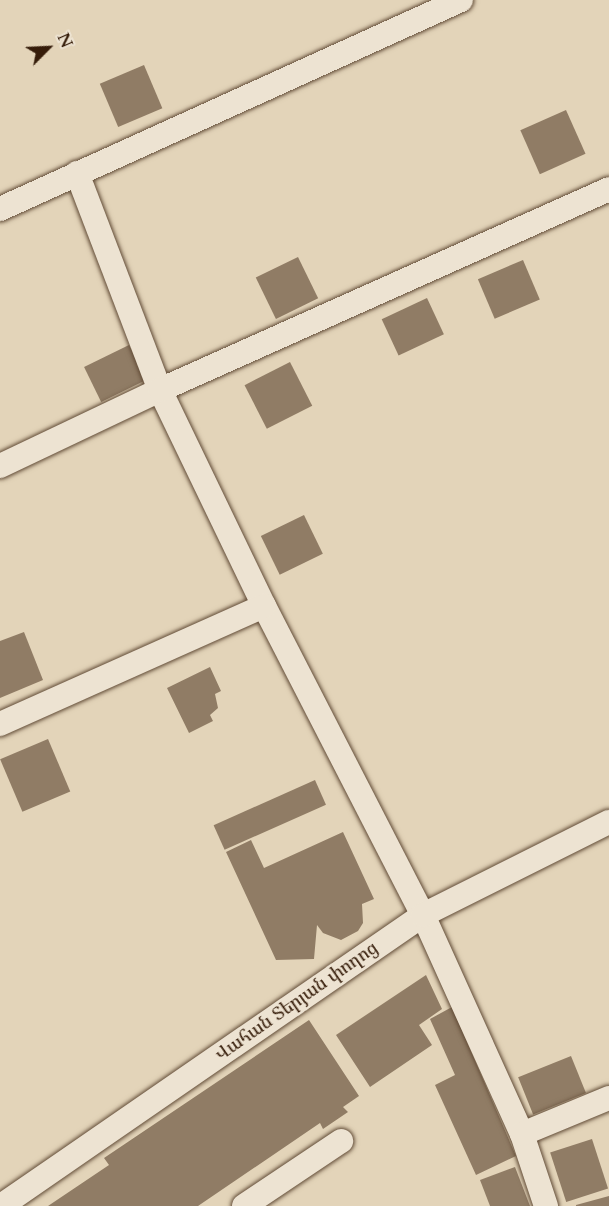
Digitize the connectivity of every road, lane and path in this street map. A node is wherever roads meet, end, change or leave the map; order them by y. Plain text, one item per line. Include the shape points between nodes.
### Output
1 (461, 0) edge
2 (76, 173) junction
3 (609, 189) edge
4 (0, 209) edge
5 (160, 390) junction
6 (0, 466) edge
7 (264, 606) junction
8 (0, 724) edge
9 (609, 822) edge
10 (423, 915) junction
11 (609, 1098) edge
12 (522, 1134) junction
13 (341, 1141) dead end
14 (1, 1206) edge
15 (244, 1206) edge
16 (546, 1206) edge

1 - 2 street
2 - 4 street
2 - 5 street
3 - 5 street
5 - 6 street
5 - 7 street
7 - 8 street
7 - 10 street
9 - 10 street, Վահան Տերյան փողոց
10 - 12 street
10 - 14 street, Վահան Տերյան փողոց
11 - 12 street
12 - 16 street
13 - 15 street

